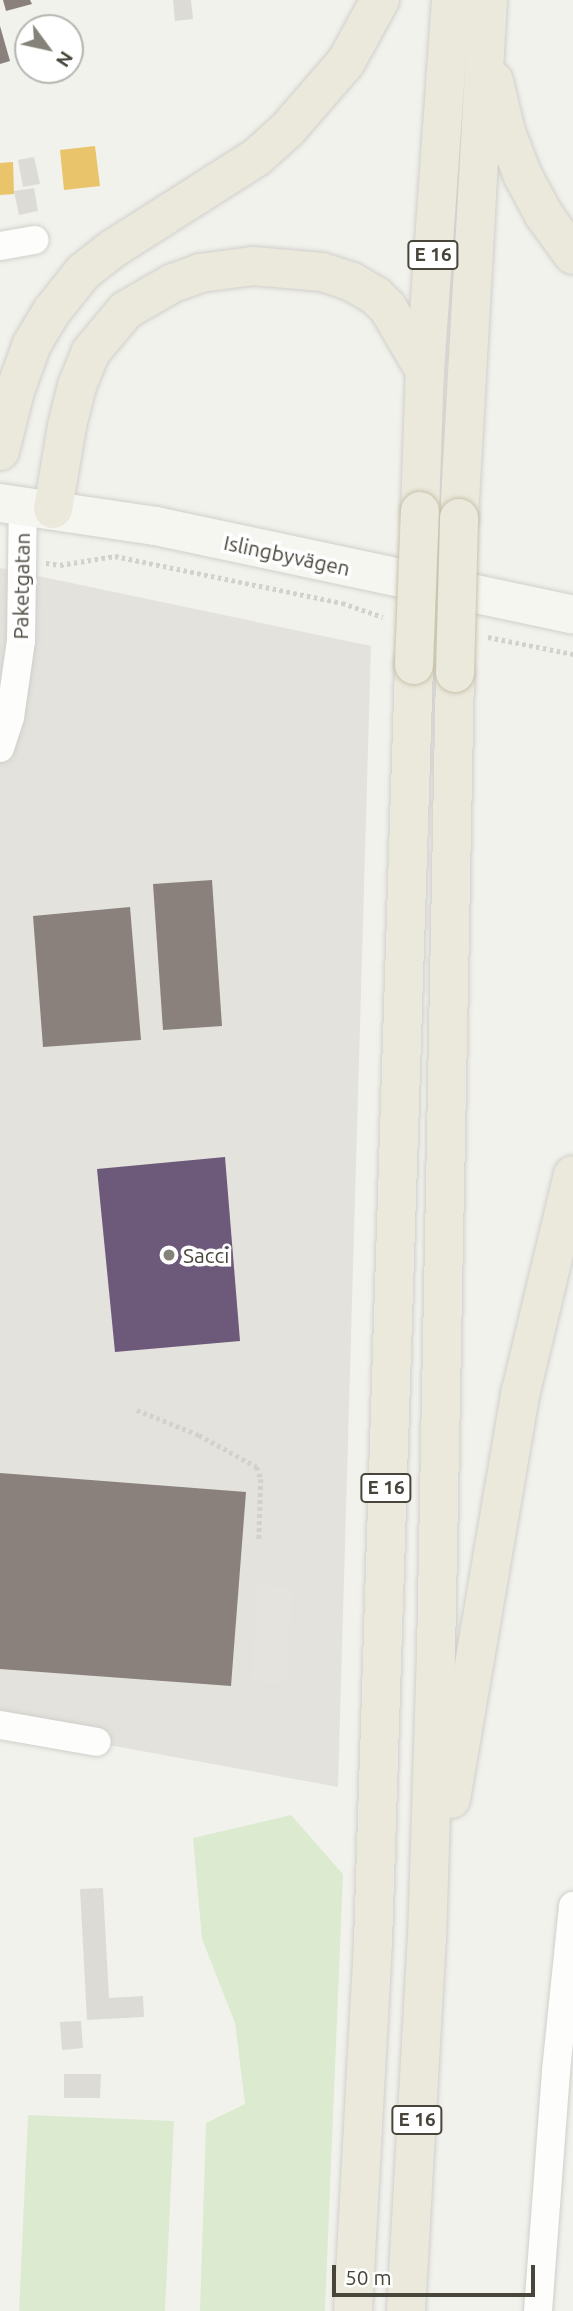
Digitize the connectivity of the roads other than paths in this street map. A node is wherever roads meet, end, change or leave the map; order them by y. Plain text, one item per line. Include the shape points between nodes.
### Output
1 (380, 0) edge
2 (451, 0) edge
3 (488, 0) edge
4 (485, 38) junction
5 (34, 240) dead end
6 (0, 246) edge
7 (573, 256) edge
8 (425, 371) junction
9 (0, 451) edge
10 (25, 506) edge
11 (573, 614) edge
12 (0, 748) edge
13 (573, 1175) edge
14 (0, 1725) edge
15 (97, 1742) dead end
16 (573, 1906) edge
17 (427, 1939) junction
18 (353, 2311) edge
19 (406, 2311) edge
20 (538, 2311) edge

1 - 9 highway via 346,62 287,130 257,157 114,247 83,272 32,344
2 - 8 highway, E 16
3 - 4 highway, E 16
4 - 7 highway via 506,132 523,176
4 - 17 highway, E 16, bridge via 454,673
5 - 6 street
8 - 10 highway via 388,308 352,282 322,272 253,266 182,279 126,310 90,353 67,426
8 - 18 highway, E 16, bridge via 373,1942
10 - 11 street, Islingbyvägen via 156,526
10 - 12 street, Paketgatan via 21,641 10,716
13 - 17 highway via 521,1391
14 - 15 street
16 - 20 street
17 - 19 highway, E 16

